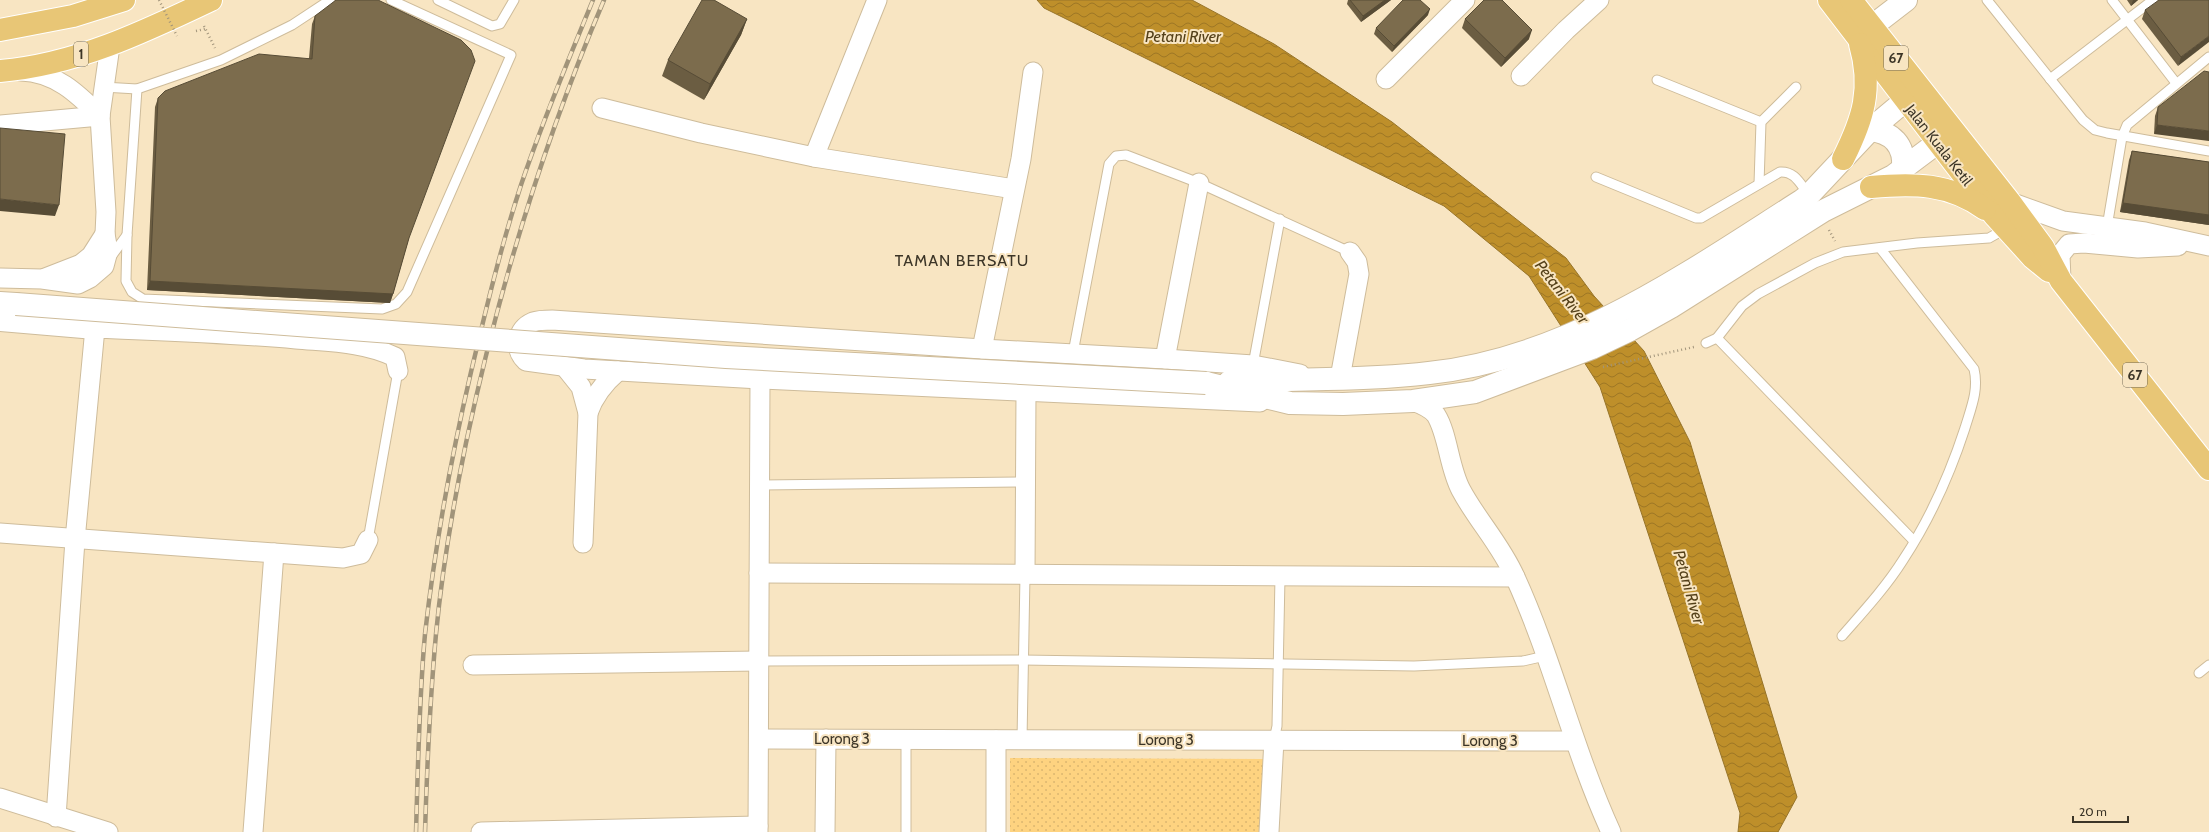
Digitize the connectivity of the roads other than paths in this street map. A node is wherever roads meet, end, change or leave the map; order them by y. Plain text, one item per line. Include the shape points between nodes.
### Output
1 (124, 0) edge
2 (330, 0) edge
3 (391, 0) edge
4 (438, 0) edge
5 (514, 0) edge
6 (877, 0) edge
7 (1465, 0) edge
8 (1600, 0) edge
9 (1829, 0) edge
10 (1851, 0) edge
11 (1906, 0) edge
12 (1987, 0) edge
13 (2112, 0) edge
14 (2153, 0) edge
15 (204, 4) edge
16 (2127, 20) junction
17 (0, 30) edge
18 (1865, 32) junction
19 (110, 46) junction
20 (2209, 57) edge
21 (4, 70) edge
22 (1033, 72) dead end
23 (1521, 76) dead end
24 (1386, 79) dead end
25 (2050, 79) junction
26 (1657, 80) dead end
27 (2176, 83) junction
28 (1796, 87) dead end
29 (103, 88) junction
30 (137, 89) junction
31 (1912, 95) junction
32 (602, 108) dead end
33 (100, 116) junction
34 (1761, 122) junction
35 (0, 125) edge
36 (1870, 130) junction
37 (1945, 137) junction
38 (2122, 137) junction
39 (2209, 151) edge
40 (814, 157) junction
41 (1843, 159) junction
42 (1903, 168) junction
43 (1596, 177) dead end
44 (1199, 183) junction
45 (1759, 184) junction
46 (1871, 187) junction
47 (1014, 189) junction
48 (1809, 195) junction
49 (2003, 215) junction
50 (1280, 219) junction
51 (2107, 228) junction
52 (105, 234) junction
53 (127, 234) junction
54 (1753, 244) junction
55 (2203, 245) edge
56 (1880, 248) junction
57 (1350, 252) joint
58 (104, 266) junction
59 (0, 278) edge
60 (42, 280) junction
61 (2061, 281) junction
62 (8, 304) edge
63 (0, 320) edge
64 (95, 328) junction
65 (1717, 338) junction
66 (1706, 343) road end
67 (982, 349) junction
68 (1073, 353) junction
69 (1165, 359) junction
70 (1521, 364) junction
71 (1253, 365) junction
72 (565, 367) junction
73 (398, 371) joint
74 (618, 371) junction
75 (1340, 378) junction
76 (760, 379) junction
77 (1312, 379) junction
78 (1206, 383) junction
79 (1026, 392) junction
80 (1413, 401) junction
81 (1290, 403) junction
82 (588, 413) junction
83 (2203, 457) edge
84 (1026, 482) junction
85 (760, 485) junction
86 (0, 533) edge
87 (75, 540) junction
88 (368, 540) joint
89 (1914, 541) junction
90 (583, 543) dead end
91 (274, 553) junction
92 (759, 573) junction
93 (1025, 575) junction
94 (1280, 577) junction
95 (1515, 577) junction
96 (1842, 636) dead end
97 (1545, 656) junction
98 (1022, 660) junction
99 (759, 661) junction
100 (1277, 664) junction
101 (473, 665) dead end
102 (2209, 665) edge
103 (2199, 673) dead end
104 (759, 739) junction
105 (826, 739) junction
106 (906, 739) junction
107 (996, 740) junction
108 (1022, 740) junction
109 (1274, 740) junction
110 (1574, 741) junction
111 (0, 798) edge
112 (56, 817) junction
113 (758, 829) edge
114 (1609, 831) edge
115 (108, 832) edge
116 (253, 832) edge
117 (481, 832) edge
118 (825, 832) edge
119 (906, 832) edge
120 (996, 832) edge
121 (1269, 832) edge

1 - 17 main road via 72,16
2 - 30 lane via 292,25 221,60
3 - 53 lane via 511,55 407,292 396,304 382,309 143,299 132,292 126,282
4 - 5 lane via 492,26 500,24
6 - 40 street
7 - 24 street
8 - 23 street
9 - 18 main road, Jalan Kuala Ketil / 67
10 - 18 main road, Jalan Kuala Ketil / 67
11 - 18 street
12 - 25 lane
13 - 16 lane
14 - 16 lane
15 - 19 main road, 1
16 - 25 lane
16 - 27 lane
18 - 31 main road, Jalan Kuala Ketil / 67
18 - 41 main road via 1865,99 1857,130
19 - 21 main road, 1 via 49,63
19 - 29 street
20 - 27 lane
21 - 33 street via 34,71 57,79
22 - 47 street
25 - 38 lane via 2083,120 2095,130
26 - 34 lane
27 - 38 lane via 2127,125
28 - 34 lane
29 - 30 lane
29 - 33 street
30 - 53 lane
31 - 36 street
31 - 37 main road, Jalan Kuala Ketil / 67
32 - 40 street via 701,133
33 - 35 street
33 - 52 street
34 - 45 lane
36 - 41 street
36 - 42 street via 1889,134 1896,141 1904,158
37 - 42 street
37 - 49 main road, Jalan Kuala Ketil / 67
38 - 39 lane
38 - 51 lane
40 - 47 street
41 - 48 street
42 - 46 street
43 - 45 lane via 1696,218 1702,218
44 - 50 lane
44 - 68 lane via 1126,155 1116,156 1109,164
44 - 69 street
45 - 48 lane via 1780,172 1788,172 1795,176
46 - 49 main road via 1907,184 1944,189
46 - 54 street
47 - 67 street
48 - 54 street
49 - 51 street
49 - 56 lane via 1989,238
49 - 61 main road, Jalan Kuala Ketil / 67 via 2033,258
50 - 57 lane
50 - 71 lane
51 - 55 street via 2145,232
52 - 58 street via 108,251
52 - 60 street via 91,256 81,264
53 - 58 lane
54 - 70 street via 1584,329
55 - 61 street via 2138,248 2069,244 2060,255
56 - 65 lane via 1843,252 1815,263 1758,294 1742,306
56 - 89 lane via 1974,369 1977,382 1954,458 1938,498
57 - 75 street via 1357,262 1359,274
58 - 60 street via 78,284
59 - 60 street
61 - 83 main road, Jalan Kuala Ketil / 67
62 - 78 street, bridge via 726,357
63 - 64 street
64 - 73 street via 233,334 348,344 383,351 395,357
64 - 87 street
65 - 66 lane
65 - 89 lane
67 - 68 street
67 - 72 street via 552,320 534,322 526,326 518,342 521,356 526,361 536,364
68 - 69 street
69 - 71 street
70 - 75 street
70 - 80 street via 1475,392
71 - 77 street via 1296,373
72 - 74 street
72 - 82 street via 581,387
73 - 88 lane
74 - 76 street
74 - 82 street via 599,390
75 - 77 street
76 - 79 street
76 - 85 street
77 - 78 street
78 - 81 street
79 - 81 street
79 - 84 street
80 - 81 street
80 - 95 street via 1436,415 1460,489 1498,545
82 - 90 street
84 - 85 lane
84 - 93 street
85 - 92 street
86 - 87 street
87 - 91 street
87 - 112 street
88 - 91 street via 361,554 354,557
89 - 96 lane via 1903,561
91 - 116 street
92 - 93 street
92 - 99 street
93 - 94 street
93 - 98 lane
94 - 95 street
94 - 100 lane
95 - 97 street
97 - 100 lane via 1523,661 1414,666
97 - 110 street
98 - 99 lane
98 - 100 lane
98 - 108 lane
99 - 101 street
99 - 104 street
100 - 109 lane via 1277,726
102 - 103 lane
104 - 105 street, Lorong 3
104 - 113 street
105 - 106 street, Lorong 3
105 - 118 street
106 - 107 street, Lorong 3
106 - 119 lane
107 - 108 street, Lorong 3
107 - 120 street
108 - 109 street, Lorong 3
109 - 110 street, Lorong 3
109 - 121 street
110 - 114 street
111 - 112 street
112 - 115 street
113 - 117 street

